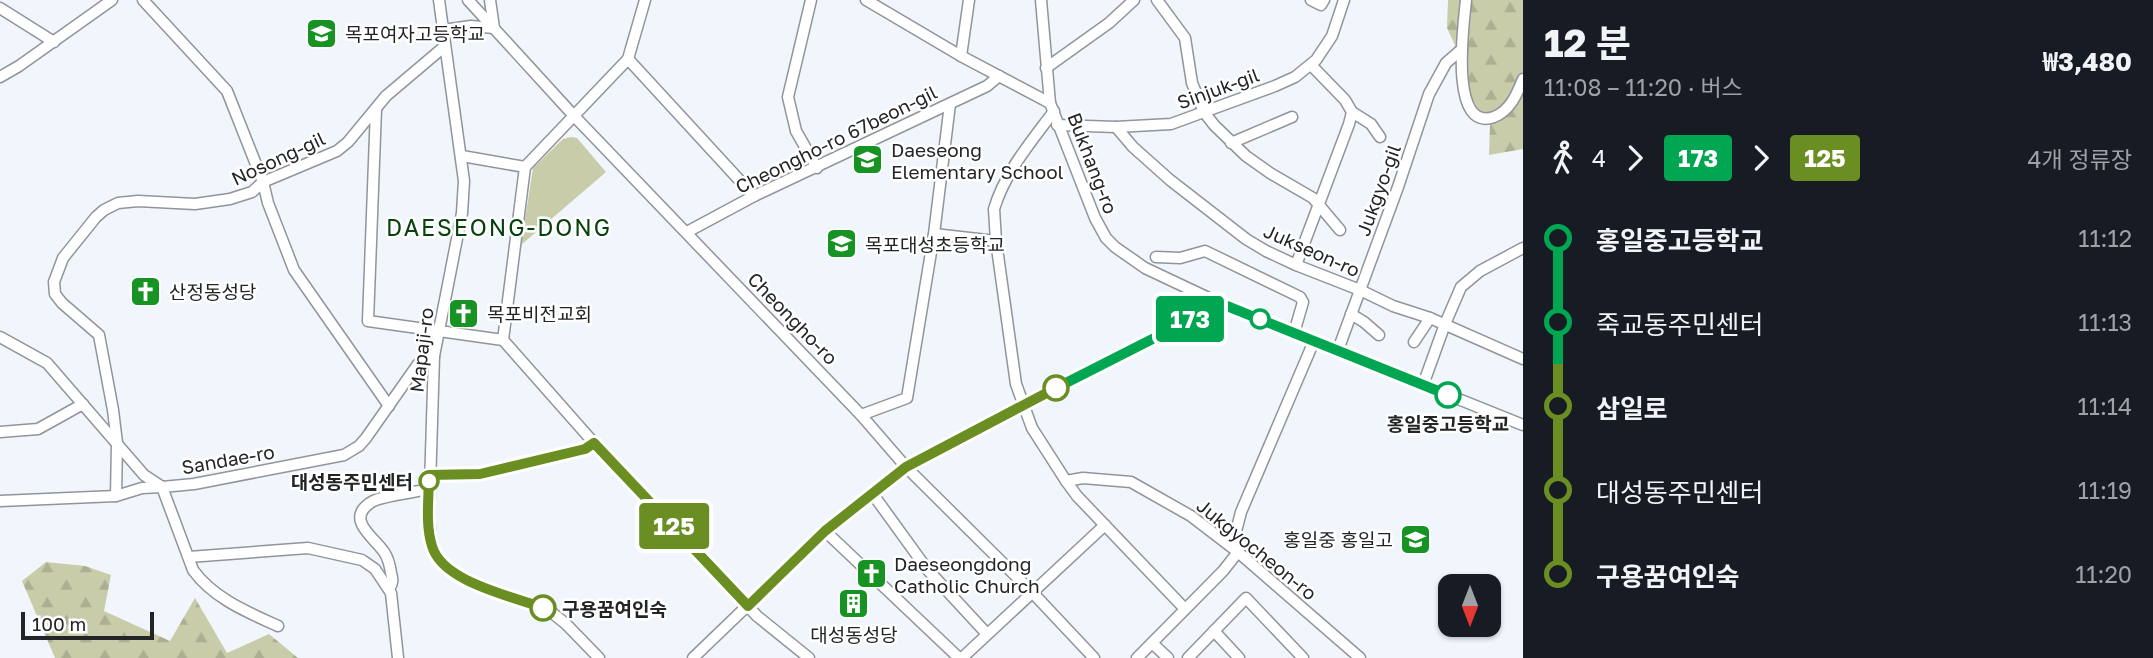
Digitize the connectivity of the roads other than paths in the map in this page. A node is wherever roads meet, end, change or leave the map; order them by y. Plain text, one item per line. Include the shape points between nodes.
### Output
1 (112, 0) edge
2 (143, 0) edge
3 (439, 0) edge
4 (468, 0) edge
5 (490, 0) edge
6 (645, 0) edge
7 (811, 0) edge
8 (866, 0) edge
9 (891, 0) edge
10 (969, 0) edge
11 (1041, 0) edge
12 (1134, 0) edge
13 (1157, 0) edge
14 (1311, 0) edge
15 (1324, 0) edge
16 (1344, 0) edge
17 (1466, 0) edge
18 (0, 8) edge
19 (890, 14) junction
20 (494, 28) junction
21 (443, 30) junction
22 (54, 42) junction
23 (445, 46) junction
24 (1462, 49) junction
25 (961, 55) junction
26 (628, 59) junction
27 (1311, 65) junction
28 (1046, 68) junction
29 (999, 76) junction
30 (0, 77) edge
31 (1523, 79) edge
32 (950, 104) junction
33 (1052, 107) junction
34 (376, 109) junction
35 (1204, 112) junction
36 (1352, 112) junction
37 (575, 117) junction
38 (1292, 117) dead end
39 (1057, 125) junction
40 (1116, 127) junction
41 (1380, 137) dead end
42 (1231, 142) junction
43 (461, 156) junction
44 (525, 167) junction
45 (817, 168) junction
46 (263, 182) junction
47 (754, 196) junction
48 (1319, 205) junction
49 (1340, 230) dead end
50 (687, 232) junction
51 (934, 234) junction
52 (996, 241) junction
53 (1523, 248) edge
54 (1156, 257) dead end
55 (1296, 265) junction
56 (1360, 290) junction
57 (1217, 302) junction
58 (1351, 314) junction
59 (1430, 318) junction
60 (1445, 324) junction
61 (439, 331) junction
62 (1294, 333) junction
63 (1379, 335) dead end
64 (0, 337) edge
65 (503, 340) junction
66 (1314, 341) junction
67 (1414, 342) dead end
68 (1338, 350) junction
69 (435, 356) junction
70 (1523, 359) edge
71 (1423, 385) junction
72 (83, 404) junction
73 (1022, 405) junction
74 (389, 406) junction
75 (861, 415) junction
76 (1523, 425) edge
77 (0, 432) edge
78 (117, 443) junction
79 (594, 443) junction
80 (906, 467) junction
81 (429, 475) junction
82 (1066, 481) junction
83 (162, 487) junction
84 (429, 489) junction
85 (872, 493) junction
86 (116, 496) junction
87 (0, 501) edge
88 (1105, 525) junction
89 (825, 531) junction
90 (1235, 549) junction
91 (189, 557) junction
92 (389, 589) junction
93 (1032, 592) junction
94 (748, 606) junction
95 (1185, 609) junction
96 (278, 626) dead end
97 (1214, 631) junction
98 (987, 634) junction
99 (1152, 643) junction
100 (398, 658) edge
101 (599, 658) edge
102 (693, 658) edge
103 (809, 658) edge
104 (960, 658) edge
105 (1094, 658) edge
106 (1137, 658) edge
107 (1168, 658) edge
108 (1188, 658) edge
109 (1239, 658) edge
110 (1303, 658) edge
111 (1360, 658) edge

1 - 22 street
2 - 46 street via 227,92
3 - 21 street, Mapaji-ro
4 - 20 street, Cheongho-ro
5 - 20 street
6 - 26 street
7 - 45 street via 788,97 796,131
8 - 19 street, Bukhang-ro
9 - 19 street
10 - 25 street
11 - 28 street
12 - 28 street via 1110,23
13 - 35 street via 1185,38 1192,83
14 - 15 street via 1321,5
16 - 27 street, Sinjuk-gil via 1332,36
17 - 24 street
18 - 22 street
19 - 25 street, Bukhang-ro
20 - 21 street
20 - 37 street, Cheongho-ro
21 - 23 street, Mapaji-ro
22 - 30 street
23 - 34 street, Nosong-gil
23 - 43 street, Mapaji-ro
24 - 31 street via 1464,94 1472,111 1482,117 1497,116 1508,107
24 - 56 street, Jukgyo-gil via 1446,63 1429,94
25 - 29 street, Bukhang-ro
26 - 37 street
26 - 47 street
27 - 35 street, Sinjuk-gil via 1285,82
27 - 36 street
28 - 33 street
29 - 32 street, Cheongho-ro 67beon-gil
29 - 33 street, Bukhang-ro
32 - 45 street, Cheongho-ro 67beon-gil
32 - 51 street
33 - 39 street, Bukhang-ro
33 - 52 street via 1001,189 994,209
34 - 46 street, Nosong-gil via 337,151
34 - 61 street via 368,321
35 - 40 street, Sinjuk-gil via 1171,124
35 - 42 street
36 - 41 street via 1371,124
36 - 48 street
37 - 44 street
37 - 50 street, Cheongho-ro
38 - 42 street
39 - 40 street, Sinjuk-gil
39 - 57 street, Bukhang-ro via 1109,241 1145,268
40 - 55 street, Jukseon-ro via 1170,180 1247,239
42 - 48 street
43 - 44 street
43 - 61 street, Mapaji-ro via 461,213
44 - 65 street
45 - 47 street, Cheongho-ro 67beon-gil
46 - 74 street via 294,270
46 - 78 street, Nosong-gil via 252,192 215,201 118,203 96,217 63,258 54,282 55,294 99,335
47 - 50 street, Cheongho-ro 67beon-gil
48 - 49 street
48 - 55 street
50 - 75 street, Cheongho-ro
51 - 52 street
51 - 75 street via 907,398
52 - 73 street
53 - 60 street via 1461,287
54 - 62 street via 1180,258 1205,251 1300,298 1303,302
55 - 56 street, Jukseon-ro
56 - 58 street, Jukgyo-gil
56 - 59 street, Jukseon-ro
57 - 62 street, Bukhang-ro
57 - 73 street
58 - 63 street
58 - 68 street, Jukgyo-gil
59 - 60 street, Jukseon-ro
59 - 67 street
60 - 70 street, Jukseon-ro
60 - 71 street
61 - 65 street
61 - 69 street, Mapaji-ro
62 - 66 street, Bukhang-ro
64 - 72 street, Sandae-ro via 47,363
65 - 79 street
66 - 68 street, Bukhang-ro
66 - 90 street via 1241,512
68 - 71 street, Bukhang-ro
69 - 74 street, Sandae-ro via 418,364
69 - 81 street, Mapaji-ro
71 - 76 street, Bukhang-ro
72 - 77 street via 38,429
72 - 78 street, Sandae-ro
73 - 80 street
73 - 82 street
74 - 83 street, Sandae-ro via 359,446 344,455
75 - 80 street, Cheongho-ro
78 - 83 street, Sandae-ro via 144,475
78 - 86 street
79 - 81 street via 480,474
79 - 94 street
80 - 85 street
80 - 93 street, Cheongho-ro
81 - 84 street, Mapaji-ro
82 - 88 street
82 - 90 street, Jukgyocheon-ro via 1130,482 1191,516
83 - 86 street
83 - 91 street
84 - 92 street via 371,501 363,510 361,526 389,561 393,582
84 - 101 street, Mapaji-ro via 430,537 442,563 469,581 545,608
85 - 89 street
85 - 98 street via 927,569
86 - 87 street
88 - 93 street
88 - 95 street
89 - 94 street
89 - 104 street
90 - 95 street via 1223,571
90 - 111 street, Jukgyocheon-ro
91 - 92 street via 317,548 362,560
91 - 96 street via 193,570 208,587
92 - 100 street
93 - 98 street
93 - 105 street, Cheongho-ro
94 - 102 street
94 - 103 street
95 - 99 street
97 - 108 street
97 - 109 street
97 - 110 street via 1246,598
98 - 104 street
99 - 106 street
99 - 107 street

